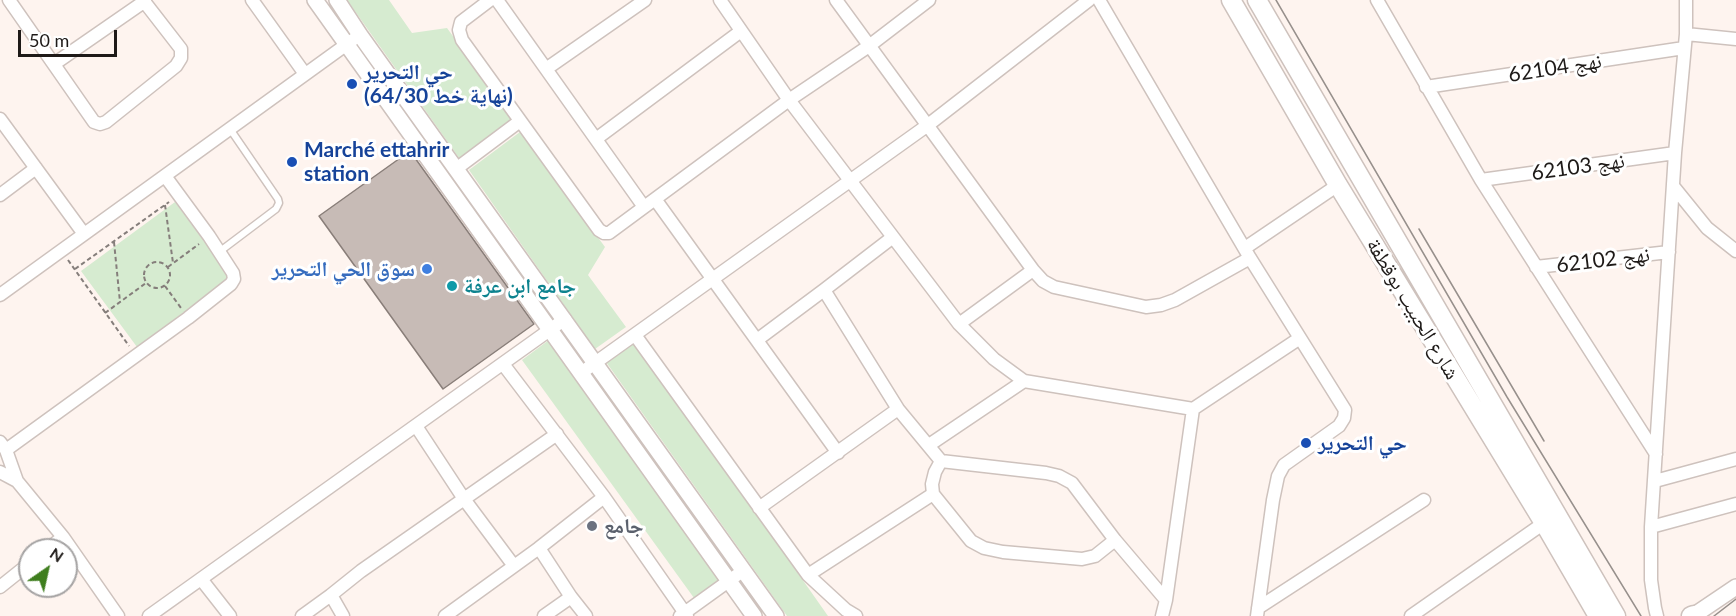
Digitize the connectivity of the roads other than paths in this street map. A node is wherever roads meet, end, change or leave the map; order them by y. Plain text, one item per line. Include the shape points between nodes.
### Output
1 (9, 0) edge
2 (252, 0) edge
3 (337, 0) edge
4 (490, 0) edge
5 (497, 0) edge
6 (645, 0) edge
7 (720, 0) edge
8 (836, 0) edge
9 (929, 0) edge
10 (1089, 0) edge
11 (1099, 0) edge
12 (1231, 0) edge
13 (1257, 0) edge
14 (1377, 0) edge
15 (1686, 0) edge
16 (144, 1) edge
17 (319, 1) edge
18 (741, 31) junction
19 (1686, 34) junction
20 (360, 35) junction
21 (1736, 39) edge
22 (347, 44) junction
23 (870, 46) junction
24 (1684, 48) junction
25 (54, 64) junction
26 (546, 69) junction
27 (305, 74) junction
28 (1426, 87) junction
29 (789, 100) junction
30 (0, 119) edge
31 (520, 121) junction
32 (928, 125) junction
33 (230, 128) junction
34 (596, 139) junction
35 (1675, 153) junction
36 (36, 168) junction
37 (456, 169) junction
38 (165, 176) junction
39 (850, 180) junction
40 (1481, 180) junction
41 (1338, 185) junction
42 (1673, 186) junction
43 (0, 195) edge
44 (655, 199) junction
45 (644, 207) junction
46 (84, 234) junction
47 (892, 237) junction
48 (1736, 251) edge
49 (219, 252) junction
50 (1669, 252) junction
51 (1248, 253) junction
52 (1536, 267) junction
53 (1033, 270) junction
54 (713, 279) junction
55 (824, 290) junction
56 (0, 295) edge
57 (565, 320) junction
58 (959, 324) junction
59 (550, 331) junction
60 (634, 335) junction
61 (1300, 338) junction
62 (757, 340) junction
63 (596, 363) junction
64 (504, 364) junction
65 (581, 373) junction
66 (1024, 381) junction
67 (898, 409) junction
68 (1193, 409) junction
69 (416, 426) junction
70 (557, 434) junction
71 (928, 445) junction
72 (3, 446) edge
73 (838, 453) junction
74 (1656, 454) junction
75 (1736, 459) edge
76 (940, 461) junction
77 (0, 472) edge
78 (17, 481) junction
79 (1655, 481) junction
80 (933, 494) junction
81 (604, 497) junction
82 (464, 499) junction
83 (1424, 500) dead end
84 (1736, 504) edge
85 (759, 508) junction
86 (1544, 524) junction
87 (1651, 526) junction
88 (63, 537) joint
89 (1115, 540) junction
90 (539, 548) junction
91 (514, 567) junction
92 (744, 570) junction
93 (18, 573) edge
94 (808, 575) junction
95 (201, 579) junction
96 (729, 580) junction
97 (0, 587) edge
98 (1736, 587) edge
99 (331, 595) junction
100 (571, 597) junction
101 (1166, 600) junction
102 (1258, 612) edge
103 (1614, 614) edge
104 (684, 615) edge
105 (118, 616) edge
106 (149, 616) edge
107 (230, 616) edge
108 (302, 616) edge
109 (343, 616) edge
110 (445, 616) edge
111 (544, 616) edge
112 (586, 616) edge
113 (754, 616) edge
114 (776, 616) edge
115 (856, 616) edge
116 (1162, 616) edge
117 (1411, 616) edge
118 (1657, 616) edge
119 (1693, 616) edge

1 - 25 street
2 - 27 street
3 - 20 street
4 - 31 street via 461,22 459,30 462,40
5 - 26 street
6 - 26 street
7 - 18 street
8 - 23 street
9 - 23 street
10 - 32 street
11 - 51 street
12 - 41 main road, شارع الحبيب بوقطفة
13 - 103 main road, شارع الحبيب بوقطفة
14 - 28 street
15 - 19 street
16 - 25 street
16 - 25 street via 181,49 182,58 106,123 94,122
17 - 22 street
18 - 29 street
18 - 34 street
19 - 21 street
19 - 24 street
20 - 22 street
20 - 37 street
22 - 27 street
22 - 59 street
23 - 29 street
23 - 32 street
24 - 28 street, نهج 62104
24 - 35 street
26 - 34 street
27 - 33 street
28 - 40 street
29 - 39 street
29 - 44 street
30 - 36 street
31 - 37 street
31 - 45 street via 599,230 609,233
32 - 39 street
32 - 53 street
33 - 38 street
33 - 49 lane via 279,203
34 - 45 street
35 - 40 street, نهج 62103
35 - 42 street
36 - 43 street
36 - 46 street
37 - 57 street
38 - 46 street
38 - 49 street
39 - 47 street
39 - 54 street
40 - 52 street
41 - 51 street
41 - 86 main road, شارع الحبيب بوقطفة
42 - 48 street via 1707,228
42 - 50 street
44 - 45 street
44 - 54 street
46 - 56 street
47 - 55 street
47 - 58 street
49 - 72 street via 233,273 231,284 136,356
50 - 52 street, نهج 62102
50 - 74 street
51 - 53 street via 1175,300 1146,307 1054,287
51 - 61 street
52 - 74 street
53 - 58 street
54 - 60 street
54 - 62 street
55 - 62 street
55 - 67 street
57 - 59 street
57 - 63 street
58 - 66 street via 994,359
59 - 64 street
59 - 65 street
60 - 63 street
60 - 85 street
61 - 68 street
61 - 102 street via 1345,410 1344,418 1339,426 1284,465 1278,476
62 - 73 street
63 - 65 street
63 - 92 street
64 - 69 street
64 - 70 street
65 - 96 street
66 - 68 street
66 - 71 street
67 - 71 street
67 - 73 street
68 - 101 street
69 - 82 street
69 - 95 street
70 - 81 street
70 - 82 street
71 - 76 street
72 - 78 street
73 - 85 street
74 - 79 street
75 - 79 street
76 - 80 street via 934,472
76 - 89 street via 1059,476 1072,483
77 - 78 street
78 - 88 street
79 - 87 street
80 - 89 street via 971,541 984,548 1082,559 1095,556
80 - 94 street
81 - 90 street
81 - 104 street
82 - 91 street
82 - 99 street
83 - 102 street
84 - 87 street
85 - 94 street
86 - 103 main road, شارع الحبيب بوقطفة
86 - 117 street
87 - 118 street via 1651,580
88 - 105 street
89 - 101 street
90 - 91 street
90 - 100 street
91 - 110 street
92 - 96 street
92 - 114 street
93 - 97 street
94 - 115 street
95 - 106 street
95 - 107 street
96 - 104 street
96 - 113 street
98 - 119 street
99 - 108 street
99 - 109 street
100 - 111 street
100 - 112 street
101 - 116 street

